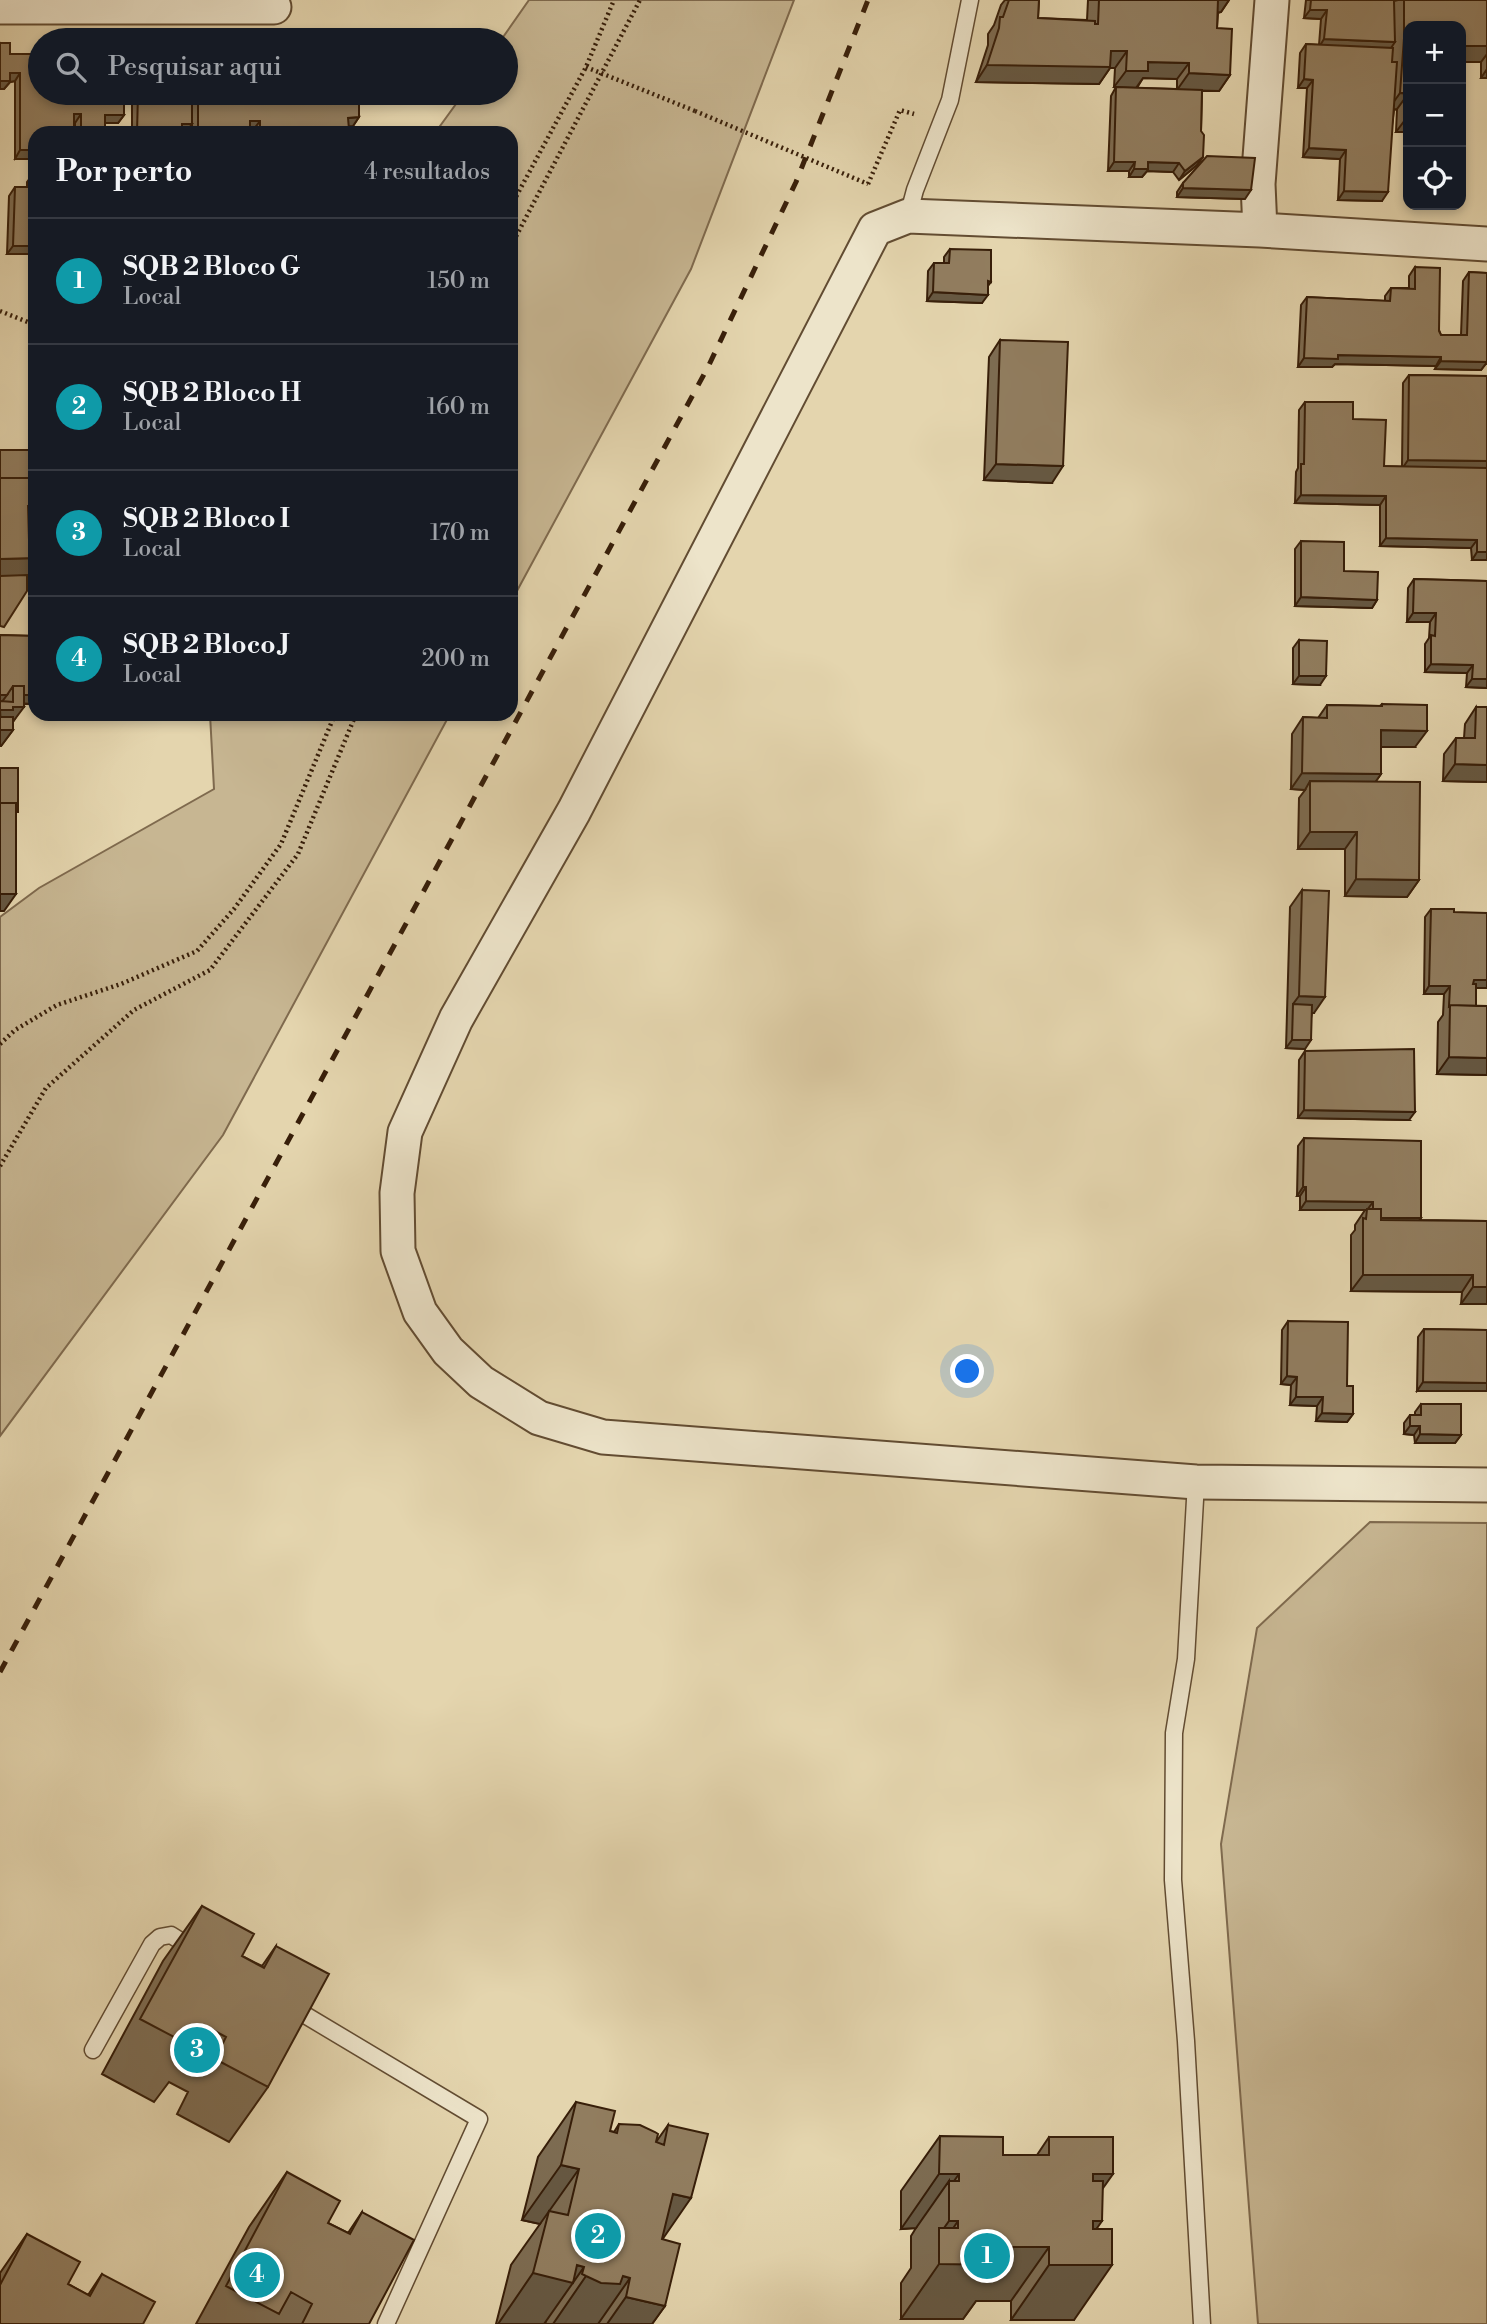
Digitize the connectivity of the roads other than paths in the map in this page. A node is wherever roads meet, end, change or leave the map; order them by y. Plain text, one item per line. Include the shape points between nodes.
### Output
1 (970, 0) edge
2 (1272, 0) edge
3 (0, 7) edge
4 (274, 7) dead end
5 (908, 216) junction
6 (1260, 230) junction
7 (1487, 244) edge
8 (1196, 1482) junction
9 (1487, 1485) edge
10 (207, 1956) edge
11 (278, 1999) edge
12 (93, 2050) dead end
13 (386, 2324) edge
14 (1202, 2324) edge

1 - 5 lane via 950,100
2 - 6 street via 1258,184
3 - 4 street
5 - 6 street
5 - 8 street via 875,229 574,811 456,1019 405,1132 397,1193 398,1251 420,1312 448,1351 481,1382 539,1418 603,1437
6 - 7 street
8 - 9 street
8 - 14 lane via 1186,1659 1174,1733 1173,1880
10 - 12 lane via 171,1935 160,1937
11 - 13 lane via 479,2119

